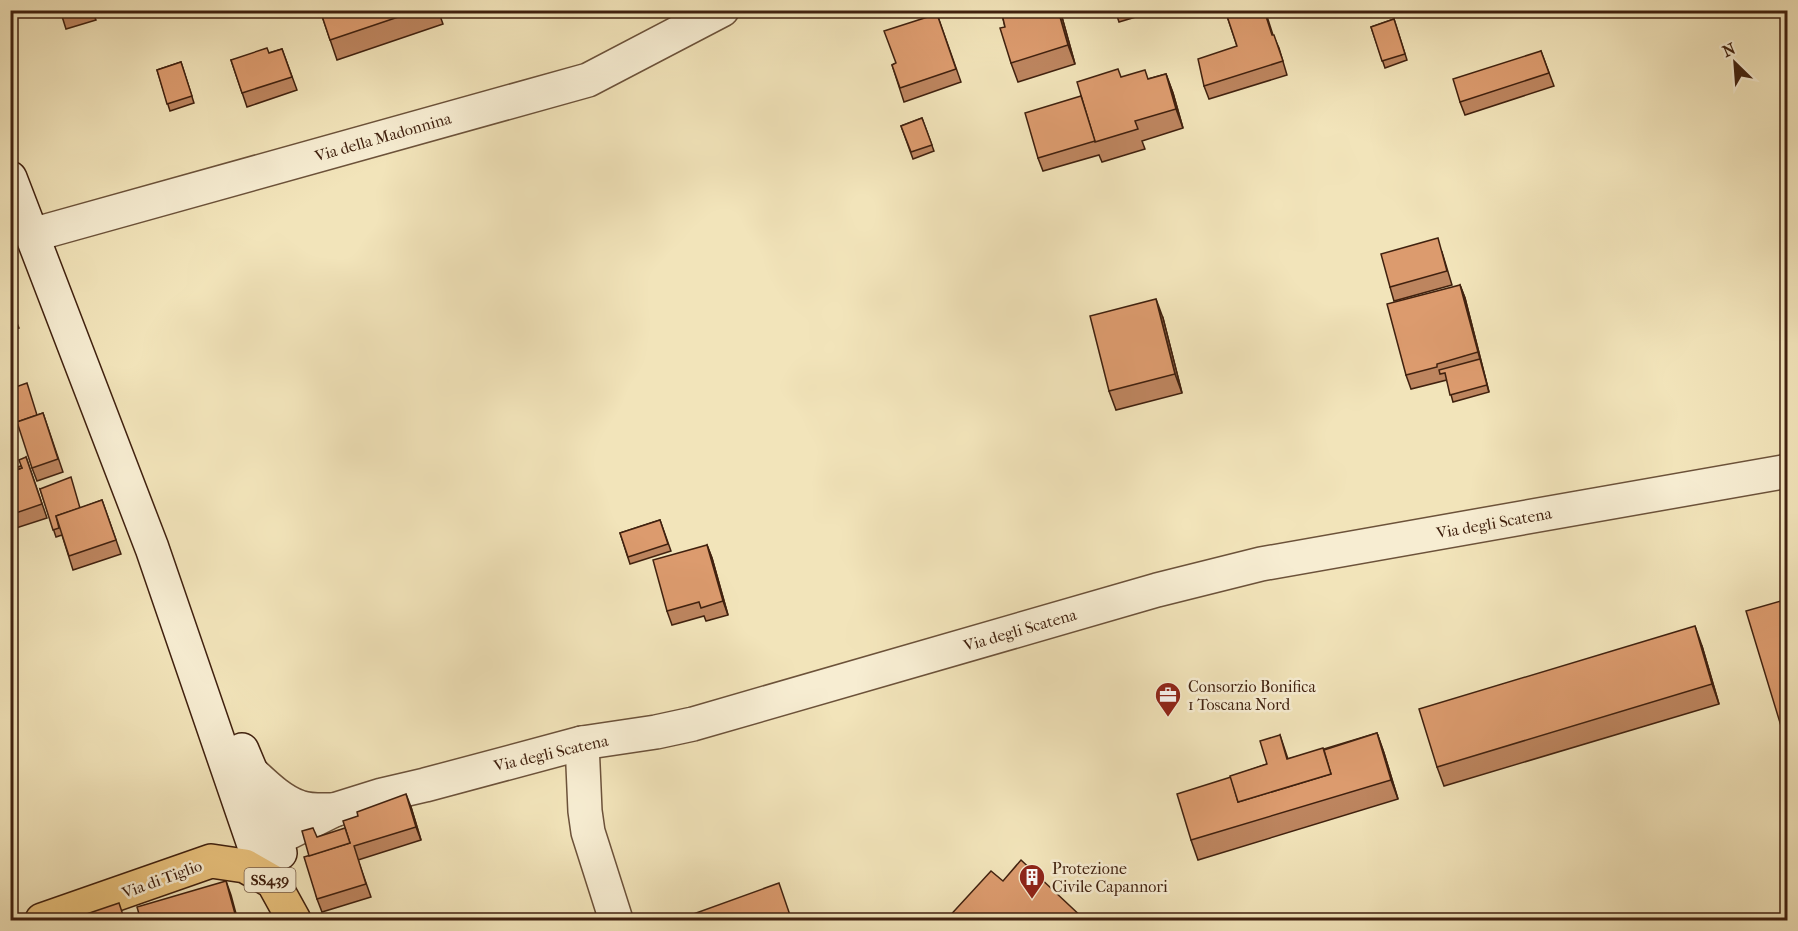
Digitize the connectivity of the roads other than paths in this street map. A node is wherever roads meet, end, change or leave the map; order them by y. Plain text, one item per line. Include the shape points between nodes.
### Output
1 (722, 10) edge
2 (10, 178) edge
3 (32, 235) junction
4 (1788, 471) edge
5 (152, 548) junction
6 (582, 743) junction
7 (251, 772) junction
8 (334, 810) junction
9 (263, 839) junction
10 (219, 862) junction
11 (292, 917) edge
12 (42, 921) edge
13 (616, 921) edge

1 - 3 street, Via della Madonnina via 588,80
2 - 3 street
3 - 5 street
4 - 6 street, Via degli Scatena via 1261,564 1157,590 693,724
5 - 7 street
5 - 9 street
6 - 8 street, Via degli Scatena
6 - 13 street via 588,832
7 - 8 street via 301,808
7 - 9 street
8 - 9 street, Via degli Scatena
9 - 10 main road, SS439 via 245,866
9 - 10 street via 237,833
9 - 11 main road, SS439
10 - 12 main road, Via di Tiglio

